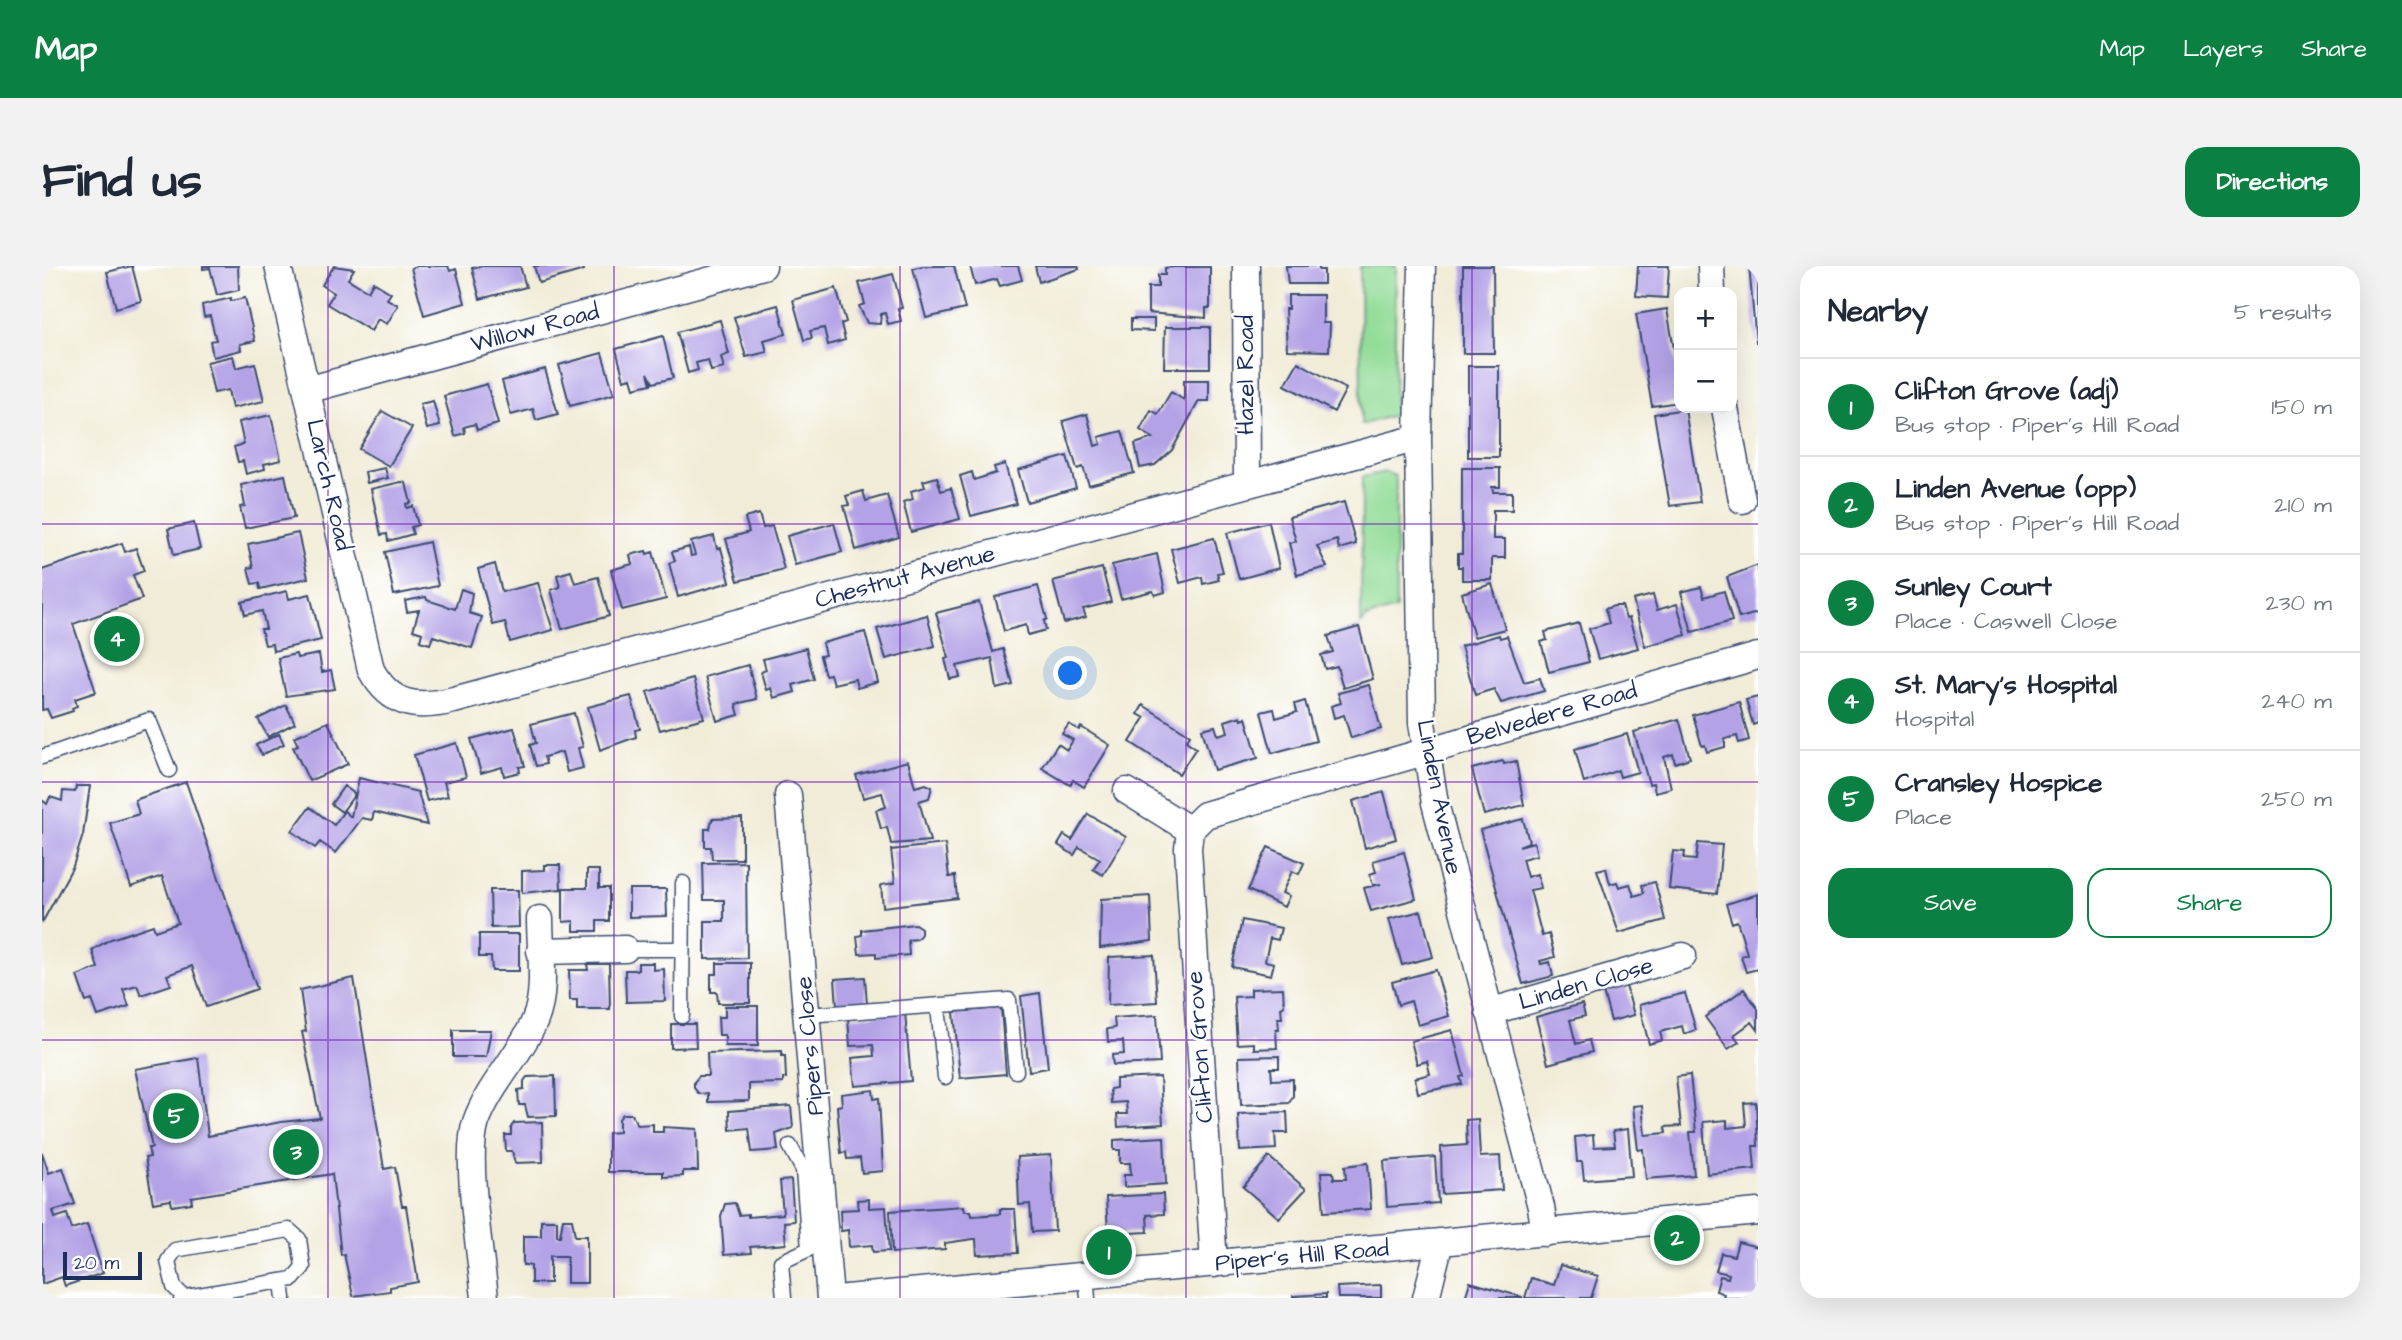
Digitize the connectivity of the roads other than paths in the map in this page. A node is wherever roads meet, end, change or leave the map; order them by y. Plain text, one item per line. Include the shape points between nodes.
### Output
1 (278, 266) edge
2 (763, 266) edge
3 (1245, 266) edge
4 (1422, 266) edge
5 (1711, 266) edge
6 (1712, 287) edge
7 (307, 390) junction
8 (1726, 413) edge
9 (1418, 438) junction
10 (1247, 484) junction
11 (1742, 500) dead end
12 (1758, 656) edge
13 (393, 696) joint
14 (1426, 750) junction
15 (42, 757) edge
16 (169, 769) dead end
17 (1127, 791) dead end
18 (788, 795) dead end
19 (1190, 830) junction
20 (683, 883) dead end
21 (540, 919) dead end
22 (682, 948) junction
23 (625, 949) joint
24 (540, 951) junction
25 (1683, 956) dead end
26 (938, 1006) junction
27 (1489, 1012) junction
28 (807, 1015) junction
29 (682, 1016) dead end
30 (1016, 1071) dead end
31 (945, 1077) dead end
32 (790, 1146) dead end
33 (1758, 1212) edge
34 (1545, 1233) junction
35 (1440, 1242) junction
36 (1214, 1264) junction
37 (282, 1282) junction
38 (1087, 1287) edge
39 (906, 1295) edge
40 (182, 1298) edge
41 (284, 1298) edge
42 (485, 1298) edge
43 (784, 1298) edge
44 (830, 1298) edge
45 (846, 1298) edge
46 (1426, 1298) edge

1 - 7 street, Larch Road
2 - 7 street, Willow Road
3 - 10 street, Hazel Road
4 - 9 street, Linden Avenue
5 - 6 street
7 - 13 street, Larch Road via 371,670 379,685
8 - 11 street
9 - 10 street, Chestnut Avenue
9 - 14 street, Linden Avenue via 1420,681
10 - 13 street, Chestnut Avenue via 454,700 426,706
12 - 14 street, Belvedere Road
14 - 19 street, Belvedere Road via 1205,815
14 - 27 street, Linden Avenue via 1434,803
15 - 16 lane via 149,720
17 - 19 street
18 - 28 street, Pipers Close
19 - 36 street, Clifton Grove
20 - 22 lane
21 - 24 street
22 - 23 lane
22 - 29 lane
23 - 24 street
24 - 42 street via 536,1018 476,1124 472,1153
25 - 27 street, Linden Close
26 - 28 lane
26 - 30 lane via 1009,1000
26 - 31 lane
27 - 34 street, Linden Avenue
28 - 44 street, Pipers Close
32 - 43 lane via 803,1170 809,1249 781,1262
33 - 34 street, Piper's Hill Road
34 - 35 street, Piper's Hill Road
35 - 36 street, Piper's Hill Road
35 - 46 street
36 - 38 street, Piper's Hill Road
37 - 40 lane
37 - 40 lane via 293,1279 303,1267 299,1239 289,1230 175,1250 168,1261 174,1287
37 - 41 lane
38 - 39 street, Piper's Hill Road
39 - 45 street, Piper's Hill Road

